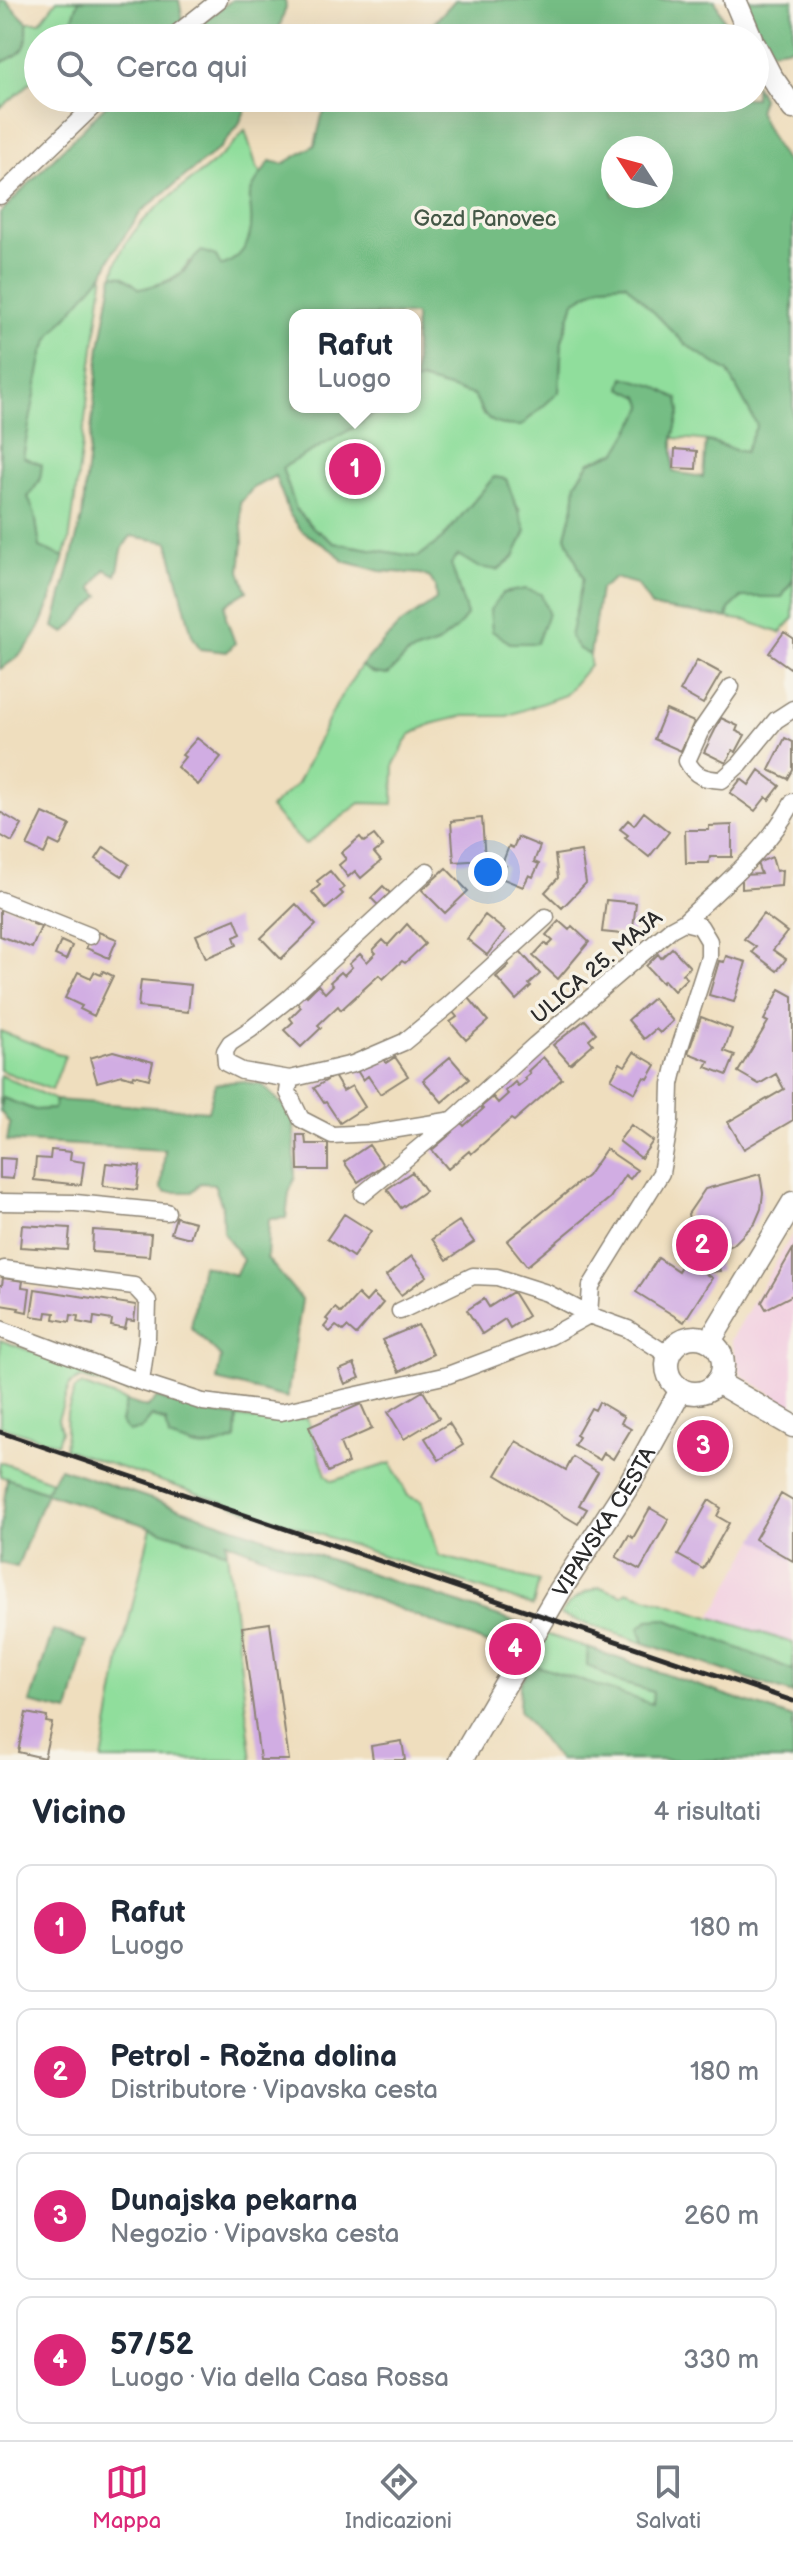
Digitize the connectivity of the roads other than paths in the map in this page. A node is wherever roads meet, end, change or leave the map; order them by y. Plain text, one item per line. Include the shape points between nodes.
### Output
1 (219, 0) edge
2 (735, 0) edge
3 (189, 24) edge
4 (745, 24) edge
5 (769, 73) edge
6 (793, 108) edge
7 (87, 112) edge
8 (0, 196) edge
9 (731, 687) dead end
10 (793, 709) edge
11 (793, 802) edge
12 (427, 871) dead end
13 (0, 900) edge
14 (546, 917) dead end
15 (684, 922) junction
16 (90, 936) dead end
17 (290, 1079) junction
18 (454, 1119) junction
19 (363, 1194) dead end
20 (0, 1202) edge
21 (793, 1203) edge
22 (167, 1212) dead end
23 (4, 1269) dead end
24 (400, 1311) dead end
25 (589, 1315) junction
26 (0, 1329) edge
27 (710, 1341) junction
28 (668, 1355) junction
29 (141, 1382) junction
30 (717, 1382) junction
31 (681, 1390) junction
32 (793, 1426) edge
33 (461, 1760) edge

1 - 3 street
2 - 4 main road
5 - 6 main road
7 - 8 street
9 - 10 street via 687,761 703,779 722,780 776,720
11 - 15 street via 762,847
12 - 17 street via 225,1051 226,1063 242,1071
13 - 16 street
14 - 17 street via 404,1042 353,1064
15 - 18 street, ULICA 25. MAJA
15 - 25 street, ULICA 25. MAJA via 700,926 709,941 709,957 671,1084 661,1173 591,1286
17 - 18 street via 288,1092 301,1119 332,1135
18 - 19 street, ULICA 25. MAJA
20 - 22 street
21 - 27 main road
23 - 29 street via 134,1286 148,1301
24 - 25 street via 473,1276 497,1277 547,1293
25 - 28 street via 628,1329
25 - 29 street via 551,1336 448,1375 281,1412 203,1402
26 - 29 street
27 - 28 main road via 686,1338
27 - 30 main road via 723,1365
28 - 31 main road via 667,1371
30 - 31 main road via 704,1392
30 - 32 main road
31 - 33 main road, VIPAVSKA CESTA

